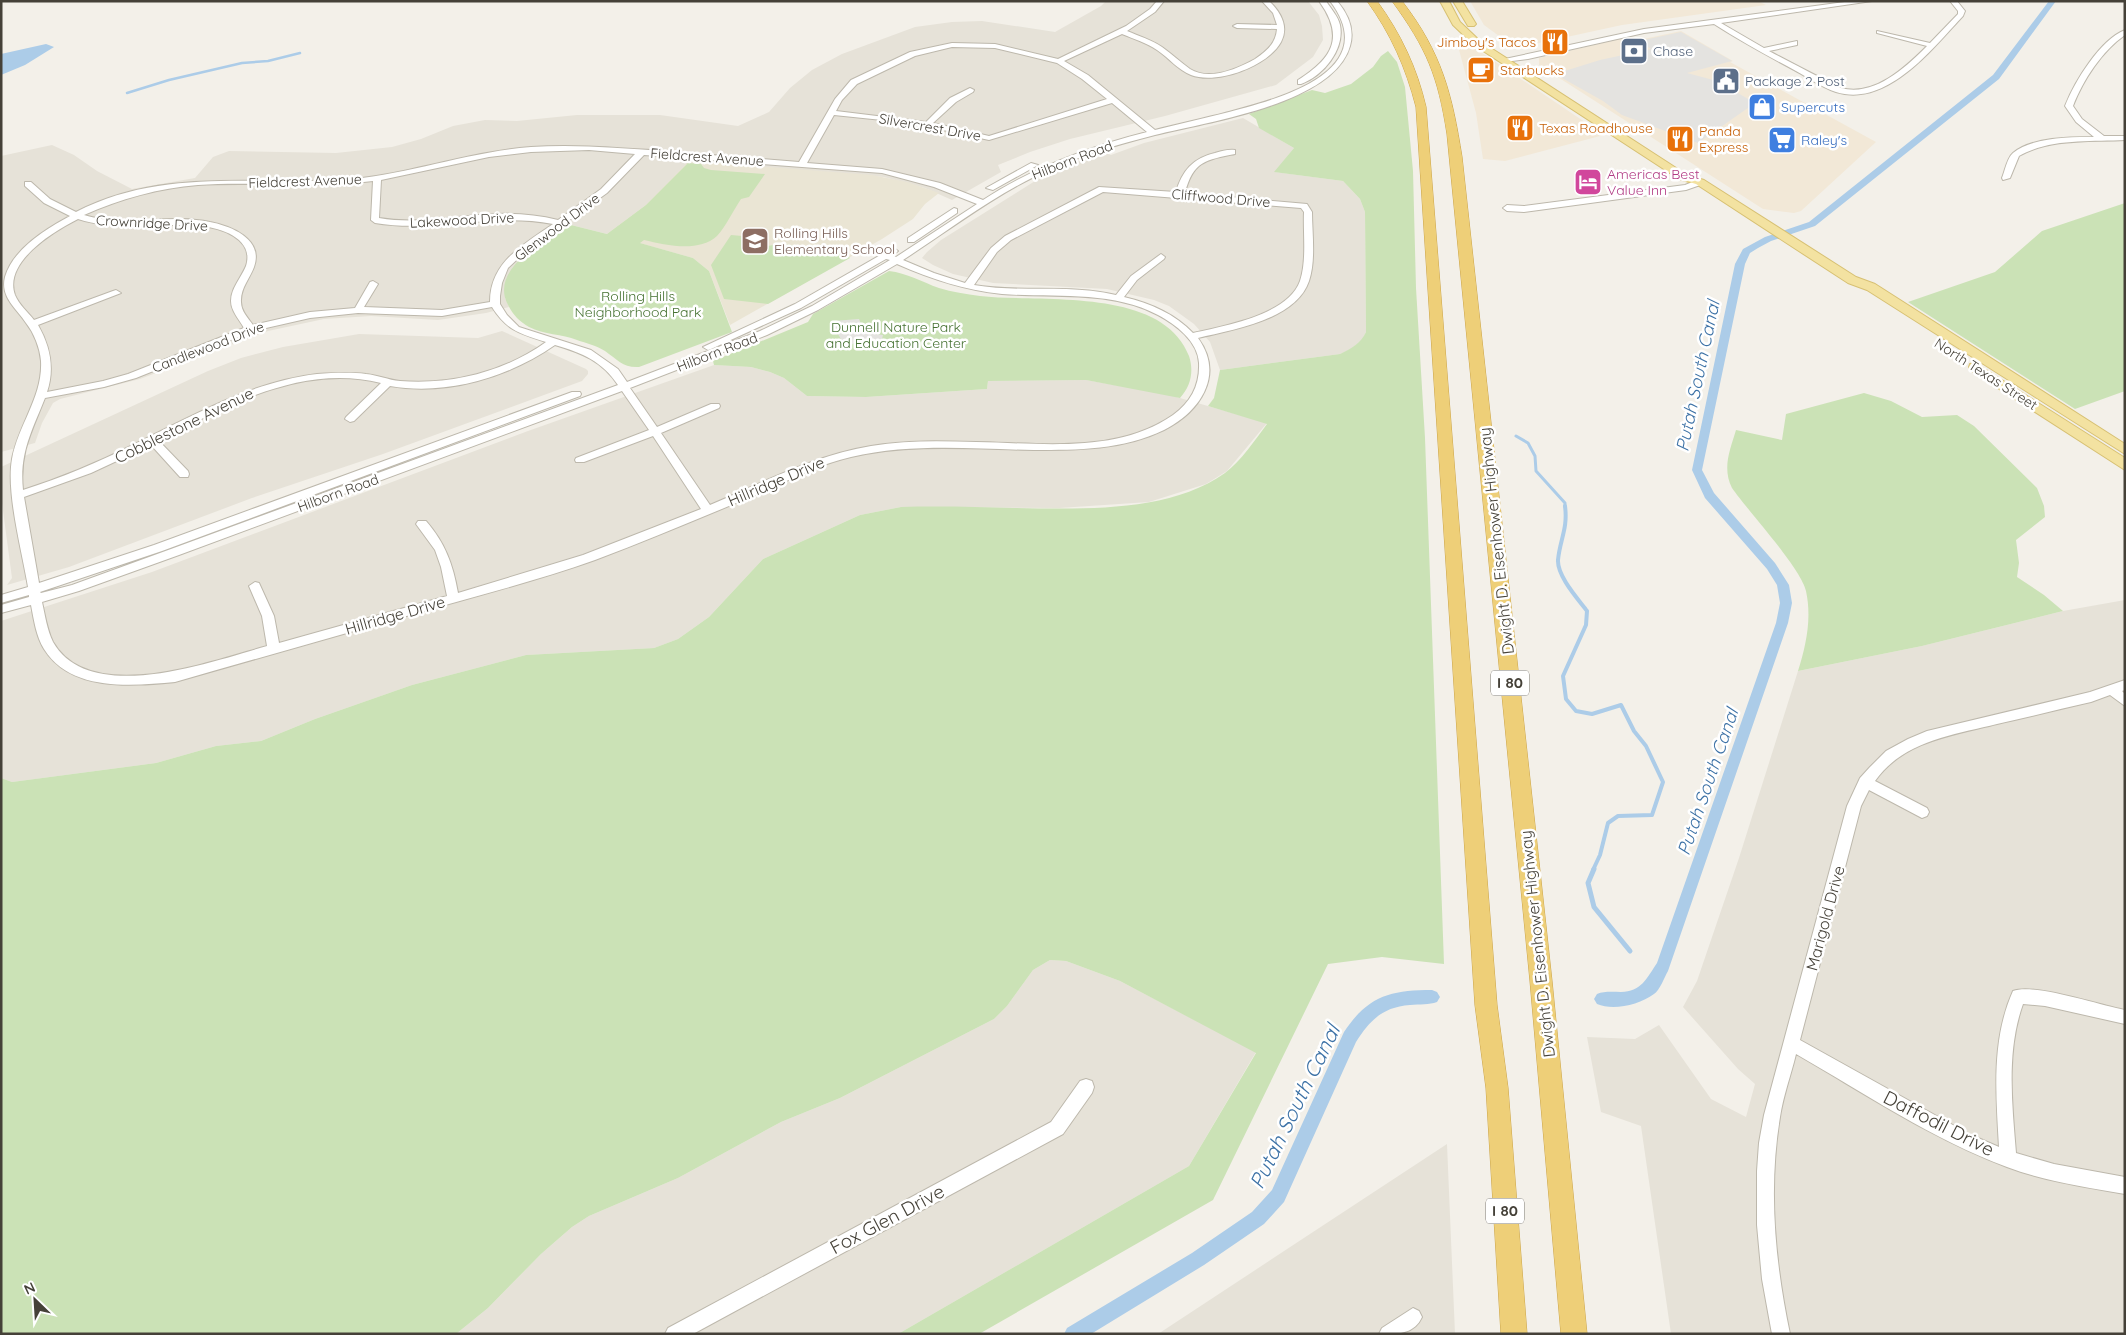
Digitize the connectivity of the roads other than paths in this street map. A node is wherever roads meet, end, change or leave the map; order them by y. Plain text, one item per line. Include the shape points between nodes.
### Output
1 (1161, 1) edge
2 (1265, 1) edge
3 (1322, 1) edge
4 (1333, 1) edge
5 (1372, 1) edge
6 (1397, 1) edge
7 (1411, 1) edge
8 (1444, 1) edge
9 (1457, 1) edge
10 (1825, 1) edge
11 (1869, 1) edge
12 (1953, 1) edge
13 (1708, 17) junction
14 (1716, 22) junction
15 (1237, 26) dead end
16 (1280, 27) junction
17 (1120, 31) junction
18 (1880, 32) dead end
19 (2125, 32) edge
20 (1422, 37) junction
21 (1794, 43) dead end
22 (1931, 45) junction
23 (1763, 50) junction
24 (1515, 58) junction
25 (1504, 60) junction
26 (1059, 61) junction
27 (970, 90) dead end
28 (1113, 100) junction
29 (832, 113) junction
30 (928, 124) junction
31 (1150, 130) junction
32 (2125, 138) edge
33 (2103, 139) junction
34 (642, 152) junction
35 (1232, 152) dead end
36 (802, 164) junction
37 (377, 178) junction
38 (2006, 178) dead end
39 (1700, 182) junction
40 (28, 184) dead end
41 (1180, 194) junction
42 (973, 199) junction
43 (983, 203) junction
44 (1507, 208) dead end
45 (78, 215) junction
46 (560, 223) junction
47 (1787, 239) joint
48 (1161, 257) dead end
49 (891, 258) junction
50 (1852, 280) junction
51 (373, 284) dead end
52 (968, 286) junction
53 (116, 294) dead end
54 (1119, 298) junction
55 (496, 304) junction
56 (358, 310) junction
57 (32, 324) junction
58 (250, 329) junction
59 (1192, 336) junction
60 (554, 341) junction
61 (388, 382) junction
62 (622, 383) junction
63 (41, 396) junction
64 (715, 406) dead end
65 (350, 419) dead end
66 (656, 432) junction
67 (152, 440) junction
68 (2125, 450) edge
69 (580, 460) dead end
70 (2125, 465) edge
71 (184, 474) dead end
72 (19, 496) junction
73 (708, 510) junction
74 (422, 524) dead end
75 (255, 586) dead end
76 (36, 594) junction
77 (454, 598) junction
78 (1, 599) edge
79 (1, 609) edge
80 (274, 650) junction
81 (2119, 688) edge
82 (2125, 701) edge
83 (1865, 782) junction
84 (1922, 812) dead end
85 (2125, 1016) edge
86 (1791, 1043) junction
87 (1086, 1087) dead end
88 (2008, 1159) junction
89 (2125, 1186) edge
90 (1413, 1317) dead end
91 (674, 1334) edge
92 (1388, 1334) edge
93 (1514, 1334) edge
94 (1574, 1334) edge
95 (1781, 1334) edge

1 - 17 street via 1153,12
2 - 16 street via 1275,11
3 - 31 street, Hilborn Road via 1336,21 1337,40 1332,55 1313,74 1271,95
4 - 31 street, Hilborn Road via 1347,21 1350,41 1343,58 1323,78 1280,100
5 - 93 highway, I 80 via 1402,48 1421,107 1486,1005 1497,1088
6 - 20 highway, Dwight D. Eisenhower Highway / I 80
7 - 20 highway via 1423,22
8 - 25 main road, North Texas Street via 1451,16 1466,33
9 - 24 main road, North Texas Street via 1464,16 1478,32
10 - 13 street
11 - 14 street
12 - 22 street via 1962,11 1960,15
13 - 14 street
13 - 24 street via 1604,33 1520,52
14 - 23 street
14 - 24 street via 1638,33 1528,58
15 - 16 street
16 - 17 street via 1277,44 1261,58 1230,72 1203,78 1151,43
17 - 26 street
18 - 22 street
19 - 33 street via 2107,44 2074,93 2069,106 2076,118
20 - 94 highway, Dwight D. Eisenhower Highway / I 80 via 1436,64 1448,101 1456,157
21 - 23 street
22 - 23 street via 1893,79 1848,94
24 - 25 street
24 - 39 main road, North Texas Street via 1695,174
25 - 39 main road, North Texas Street via 1683,177
26 - 28 street
26 - 29 street via 994,46 972,44 937,48 893,62 854,82 844,90
27 - 30 street via 953,100
28 - 30 street, Silvercrest Drive via 989,138
28 - 31 street
29 - 30 street, Silvercrest Drive
29 - 36 street
31 - 42 street, Hilborn Road via 1079,147 1039,162
31 - 43 street, Hilborn Road via 1086,151 1026,178
32 - 33 street
33 - 38 street via 2045,143 2022,150 2011,161
34 - 36 street, Fieldcrest Avenue
34 - 37 street, Fieldcrest Avenue via 588,148 527,150
34 - 46 street, Glenwood Drive via 604,191
35 - 41 street via 1209,155 1197,162 1188,171
36 - 42 street, Fieldcrest Avenue via 890,172
37 - 45 street, Fieldcrest Avenue via 327,184 190,184 150,190
37 - 46 street, Lakewood Drive via 375,220 424,224 512,216
39 - 44 street via 1686,188 1524,209
39 - 47 main road, North Texas Street
40 - 45 street, Crownridge Drive via 35,193
41 - 52 street, Cliffwood Drive via 1102,188 1008,238 994,250
41 - 59 street, Cliffwood Drive via 1292,204 1304,206 1308,212 1304,282 1294,298 1282,308 1260,318
42 - 43 street, Fieldcrest Avenue
42 - 49 street, Hilborn Road
43 - 49 street, Hilborn Road
45 - 57 street, Fieldcrest Avenue via 38,240 11,272 8,286 11,297
45 - 58 street, Crownridge Drive via 124,224 189,221 225,229 243,238 252,257 236,301 239,314
46 - 55 street, Glenwood Drive via 504,266 497,282
47 - 50 main road, North Texas Street
48 - 54 street via 1134,278
49 - 52 street, Hillridge Drive via 937,278
49 - 62 street, Hilborn Road via 717,344
50 - 68 main road, North Texas Street via 1871,286
50 - 70 main road, North Texas Street via 1858,291
51 - 56 street
52 - 54 street, Hillridge Drive
53 - 57 street
54 - 59 street, Hillridge Drive via 1172,318
55 - 56 street, Candlewood Drive via 442,313
55 - 60 street via 503,317 516,329
56 - 58 street, Candlewood Drive via 310,315
57 - 63 street, Fieldcrest Avenue via 42,342 46,365
58 - 63 street, Candlewood Drive via 132,376
59 - 73 street, Hillridge Drive via 1203,355 1200,393 1193,404 1173,421 1149,434 1121,442 1086,446 905,445 866,449 835,457
60 - 61 street, Cobblestone Avenue via 533,356 505,369 474,378 450,383
60 - 62 street via 588,352 606,363
61 - 65 street
61 - 67 street, Cobblestone Avenue via 344,375 284,382 233,400
62 - 66 street
62 - 76 street, Hilborn Road via 209,528
63 - 72 street, Fieldcrest Avenue via 22,438 17,460
64 - 66 street
66 - 69 street
66 - 73 street
67 - 71 street
67 - 72 street, Cobblestone Avenue via 82,474
72 - 76 street, Fieldcrest Avenue
73 - 77 street, Hillridge Drive via 587,558
74 - 77 street via 446,559
75 - 80 street via 265,606
76 - 78 street, Hilborn Road
76 - 79 street, Hilborn Road
76 - 80 street, Hillridge Drive via 48,645 61,662 107,679 135,681 175,677
77 - 80 street, Hillridge Drive
81 - 82 street
81 - 83 street, Marigold Drive via 1927,736 1902,746 1882,761
83 - 84 street
83 - 86 street, Marigold Drive via 1854,806
85 - 88 street via 2018,996 2011,1010 2004,1064
86 - 88 street, Daffodil Drive via 1963,1140
86 - 95 street, Marigold Drive via 1772,1115 1763,1196 1766,1246
87 - 91 street, Fox Glen Drive via 1057,1128
88 - 89 street, Daffodil Drive
90 - 92 street

